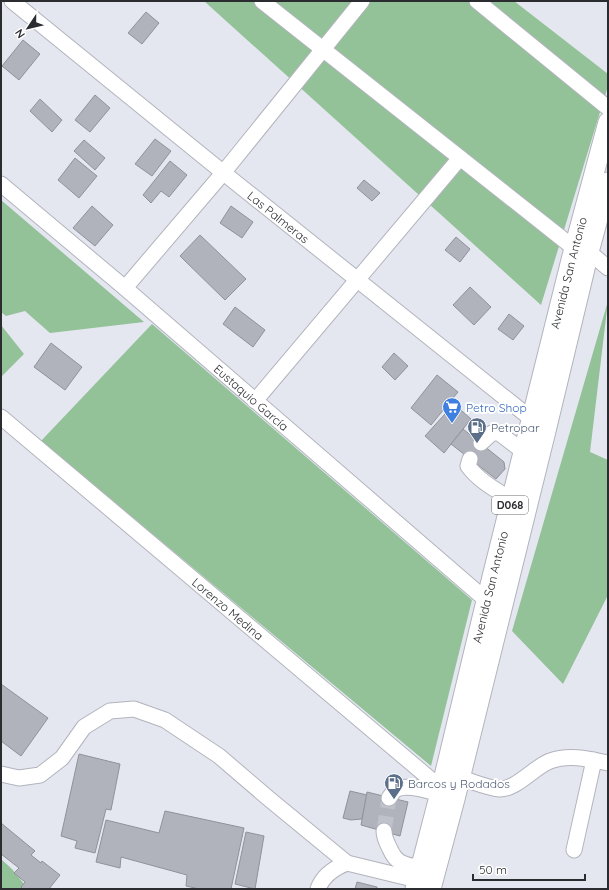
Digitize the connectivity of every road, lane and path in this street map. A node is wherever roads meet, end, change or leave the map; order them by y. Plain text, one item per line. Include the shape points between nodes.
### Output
1 (12, 1) edge
2 (262, 1) edge
3 (362, 1) edge
4 (477, 1) edge
5 (28, 6) edge
6 (323, 49) junction
7 (608, 108) edge
8 (608, 122) edge
9 (460, 158) junction
10 (223, 172) junction
11 (608, 182) edge
12 (1, 184) edge
13 (581, 250) junction
14 (608, 268) edge
15 (357, 280) junction
16 (125, 288) junction
17 (255, 401) junction
18 (1, 417) edge
19 (539, 425) junction
20 (481, 443) dead end
21 (524, 452) junction
22 (470, 458) dead end
23 (512, 500) junction
24 (493, 606) junction
25 (601, 762) edge
26 (1, 774) edge
27 (460, 778) junction
28 (446, 794) junction
29 (390, 798) dead end
30 (384, 831) tunnel mouth
31 (574, 850) dead end
32 (347, 863) junction
33 (421, 881) edge
34 (318, 889) edge

1 - 5 street, Las Palmeras
2 - 6 street
3 - 6 street
4 - 7 street
5 - 10 street, Las Palmeras
6 - 9 street
6 - 10 street
8 - 13 main road, Avenida San Antonio / D068
9 - 13 street
9 - 15 street
10 - 15 street, Las Palmeras
10 - 16 street
11 - 13 main road, Avenida San Antonio / D068
12 - 16 street, Eustaquio García
13 - 14 street
13 - 19 main road, Avenida San Antonio / D068
15 - 17 street
15 - 19 street, Las Palmeras
16 - 17 street, Eustaquio García
17 - 24 street, Eustaquio García
18 - 28 street, Lorenzo Medina
19 - 21 main road, Avenida San Antonio / D068
19 - 24 main road, Avenida San Antonio / D068
20 - 21 street via 492,433 500,434
21 - 23 main road, Avenida San Antonio / D068
22 - 23 street via 468,466 473,472
23 - 24 main road, Avenida San Antonio / D068
24 - 27 main road, Avenida San Antonio / D068
24 - 28 main road, Avenida San Antonio / D068
25 - 27 street via 579,757 550,761 511,786 500,789
25 - 31 street
26 - 32 street via 19,778 40,775 62,758 84,727 110,711 134,709 165,720 219,756
27 - 28 main road, Avenida San Antonio / D068
28 - 29 street via 410,787 395,790
28 - 33 main road, Avenida San Antonio / D068
30 - 33 street via 384,838 395,859
32 - 33 street
32 - 34 street via 330,872

